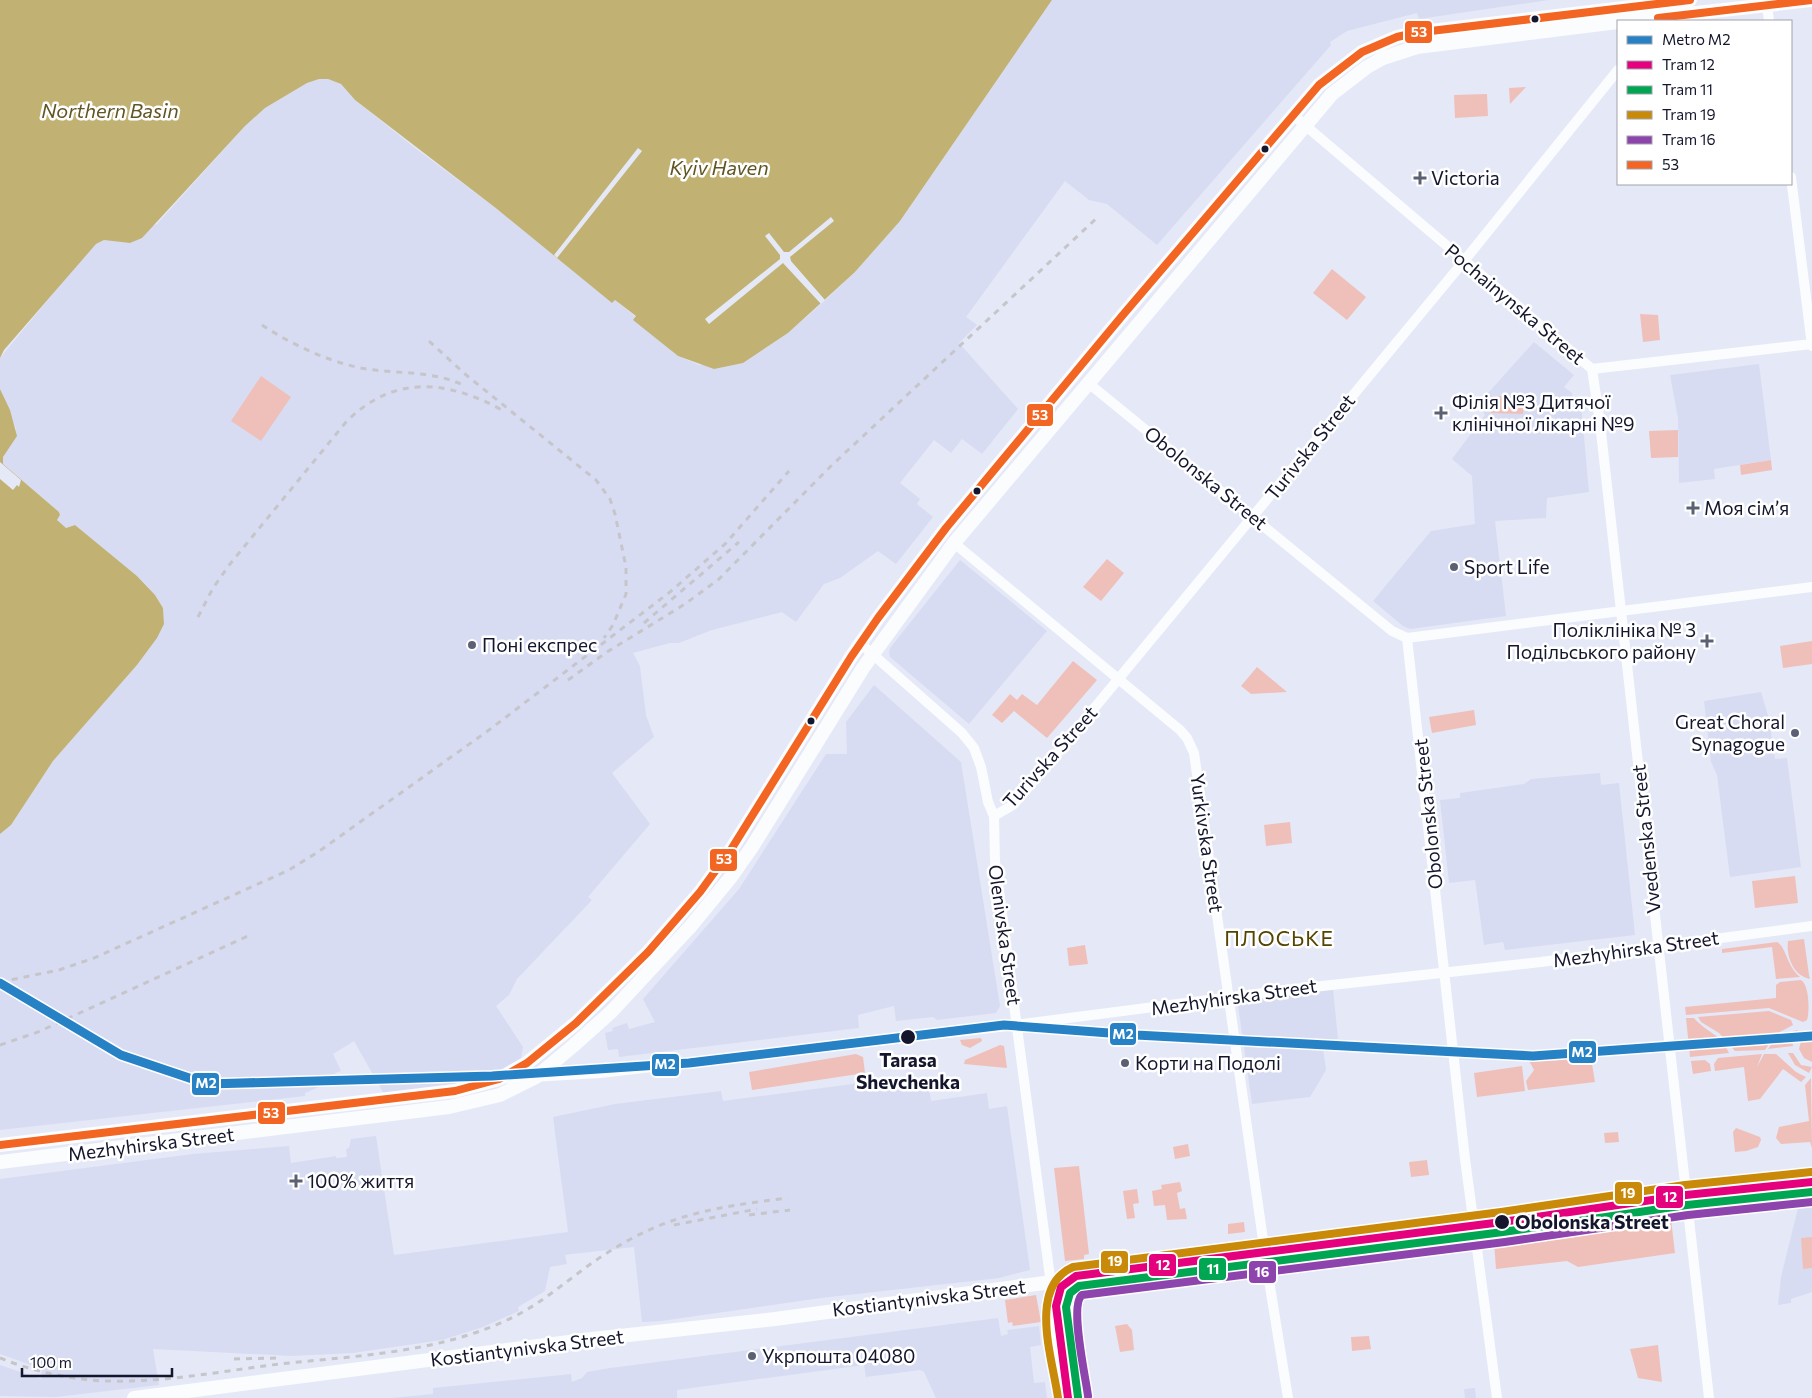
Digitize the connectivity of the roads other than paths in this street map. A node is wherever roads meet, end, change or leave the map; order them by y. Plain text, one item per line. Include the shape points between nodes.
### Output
1 (1690, 0) edge
2 (1812, 0) edge
3 (1767, 5) junction
4 (1660, 14) edge
5 (1631, 20) edge
6 (1769, 20) edge
7 (1617, 22) edge
8 (1617, 71) edge
9 (1293, 115) junction
10 (1304, 125) junction
11 (1792, 185) edge
12 (1464, 261) junction
13 (1812, 344) edge
14 (1592, 369) junction
15 (1087, 382) junction
16 (1253, 517) junction
17 (954, 543) junction
18 (1812, 587) edge
19 (1621, 612) junction
20 (1407, 638) junction
21 (860, 643) junction
22 (872, 654) junction
23 (1119, 678) junction
24 (994, 816) junction
25 (1812, 926) edge
26 (1659, 946) junction
27 (1444, 972) junction
28 (1230, 997) junction
29 (1017, 1024) junction
30 (536, 1077) junction
31 (500, 1080) junction
32 (0, 1145) edge
33 (0, 1162) edge
34 (1812, 1185) edge
35 (1687, 1200) junction
36 (1475, 1228) junction
37 (1265, 1252) junction
38 (1052, 1282) junction
39 (134, 1398) edge
40 (1066, 1398) edge
41 (1288, 1398) edge
42 (1496, 1398) edge
43 (1709, 1398) edge

1 - 4 main road
2 - 3 main road
3 - 4 main road
3 - 6 street
4 - 5 main road
4 - 9 main road via 1433,30 1397,37 1346,62 1319,85
7 - 10 main road via 1437,44 1399,52 1375,62 1349,79
8 - 12 street, Turivska Street
9 - 10 street, Pochainynska Street
9 - 21 main road via 967,502
10 - 12 street, Pochainynska Street
10 - 15 main road
11 - 13 street
12 - 14 street, Pochainynska Street
12 - 16 street, Turivska Street
13 - 14 street, Pochainynska Street
14 - 19 street, Vvedenska Street
15 - 16 street, Obolonska Street
15 - 17 main road
16 - 20 street, Obolonska Street via 1392,632
16 - 23 street, Turivska Street
17 - 22 main road
17 - 23 street, Yurkivska Street
18 - 19 street
19 - 20 street
19 - 26 street, Vvedenska Street
20 - 27 street, Obolonska Street
21 - 22 street, Olenivska Street
21 - 31 main road via 748,824 700,892 648,952 576,1023 527,1063
22 - 24 street, Olenivska Street via 969,740 978,756
22 - 30 main road via 752,847 713,901 624,999
23 - 24 street, Turivska Street via 1013,805
23 - 28 street, Yurkivska Street via 1188,738 1194,753
24 - 29 street, Olenivska Street via 995,861
25 - 26 street, Mezhyhirska Street
26 - 27 street, Mezhyhirska Street
26 - 35 street, Vvedenska Street
27 - 28 street, Mezhyhirska Street
27 - 36 street, Obolonska Street via 1464,1159
28 - 29 street, Mezhyhirska Street
28 - 37 street, Yurkivska Street
29 - 30 street, Mezhyhirska Street via 600,1073
29 - 38 street, Olenivska Street
30 - 31 street, Mezhyhirska Street
30 - 33 main road, Mezhyhirska Street via 500,1096 448,1108
31 - 32 main road, Mezhyhirska Street via 429,1094
34 - 35 main road, Kostiantynivska Street
35 - 36 main road, Kostiantynivska Street
35 - 43 street, Vvedenska Street
36 - 37 main road, Kostiantynivska Street
36 - 42 street, Obolonska Street
37 - 38 main road, Kostiantynivska Street via 1125,1268
37 - 41 street, Yurkivska Street
38 - 39 main road, Kostiantynivska Street
38 - 40 street, Olenivska Street

